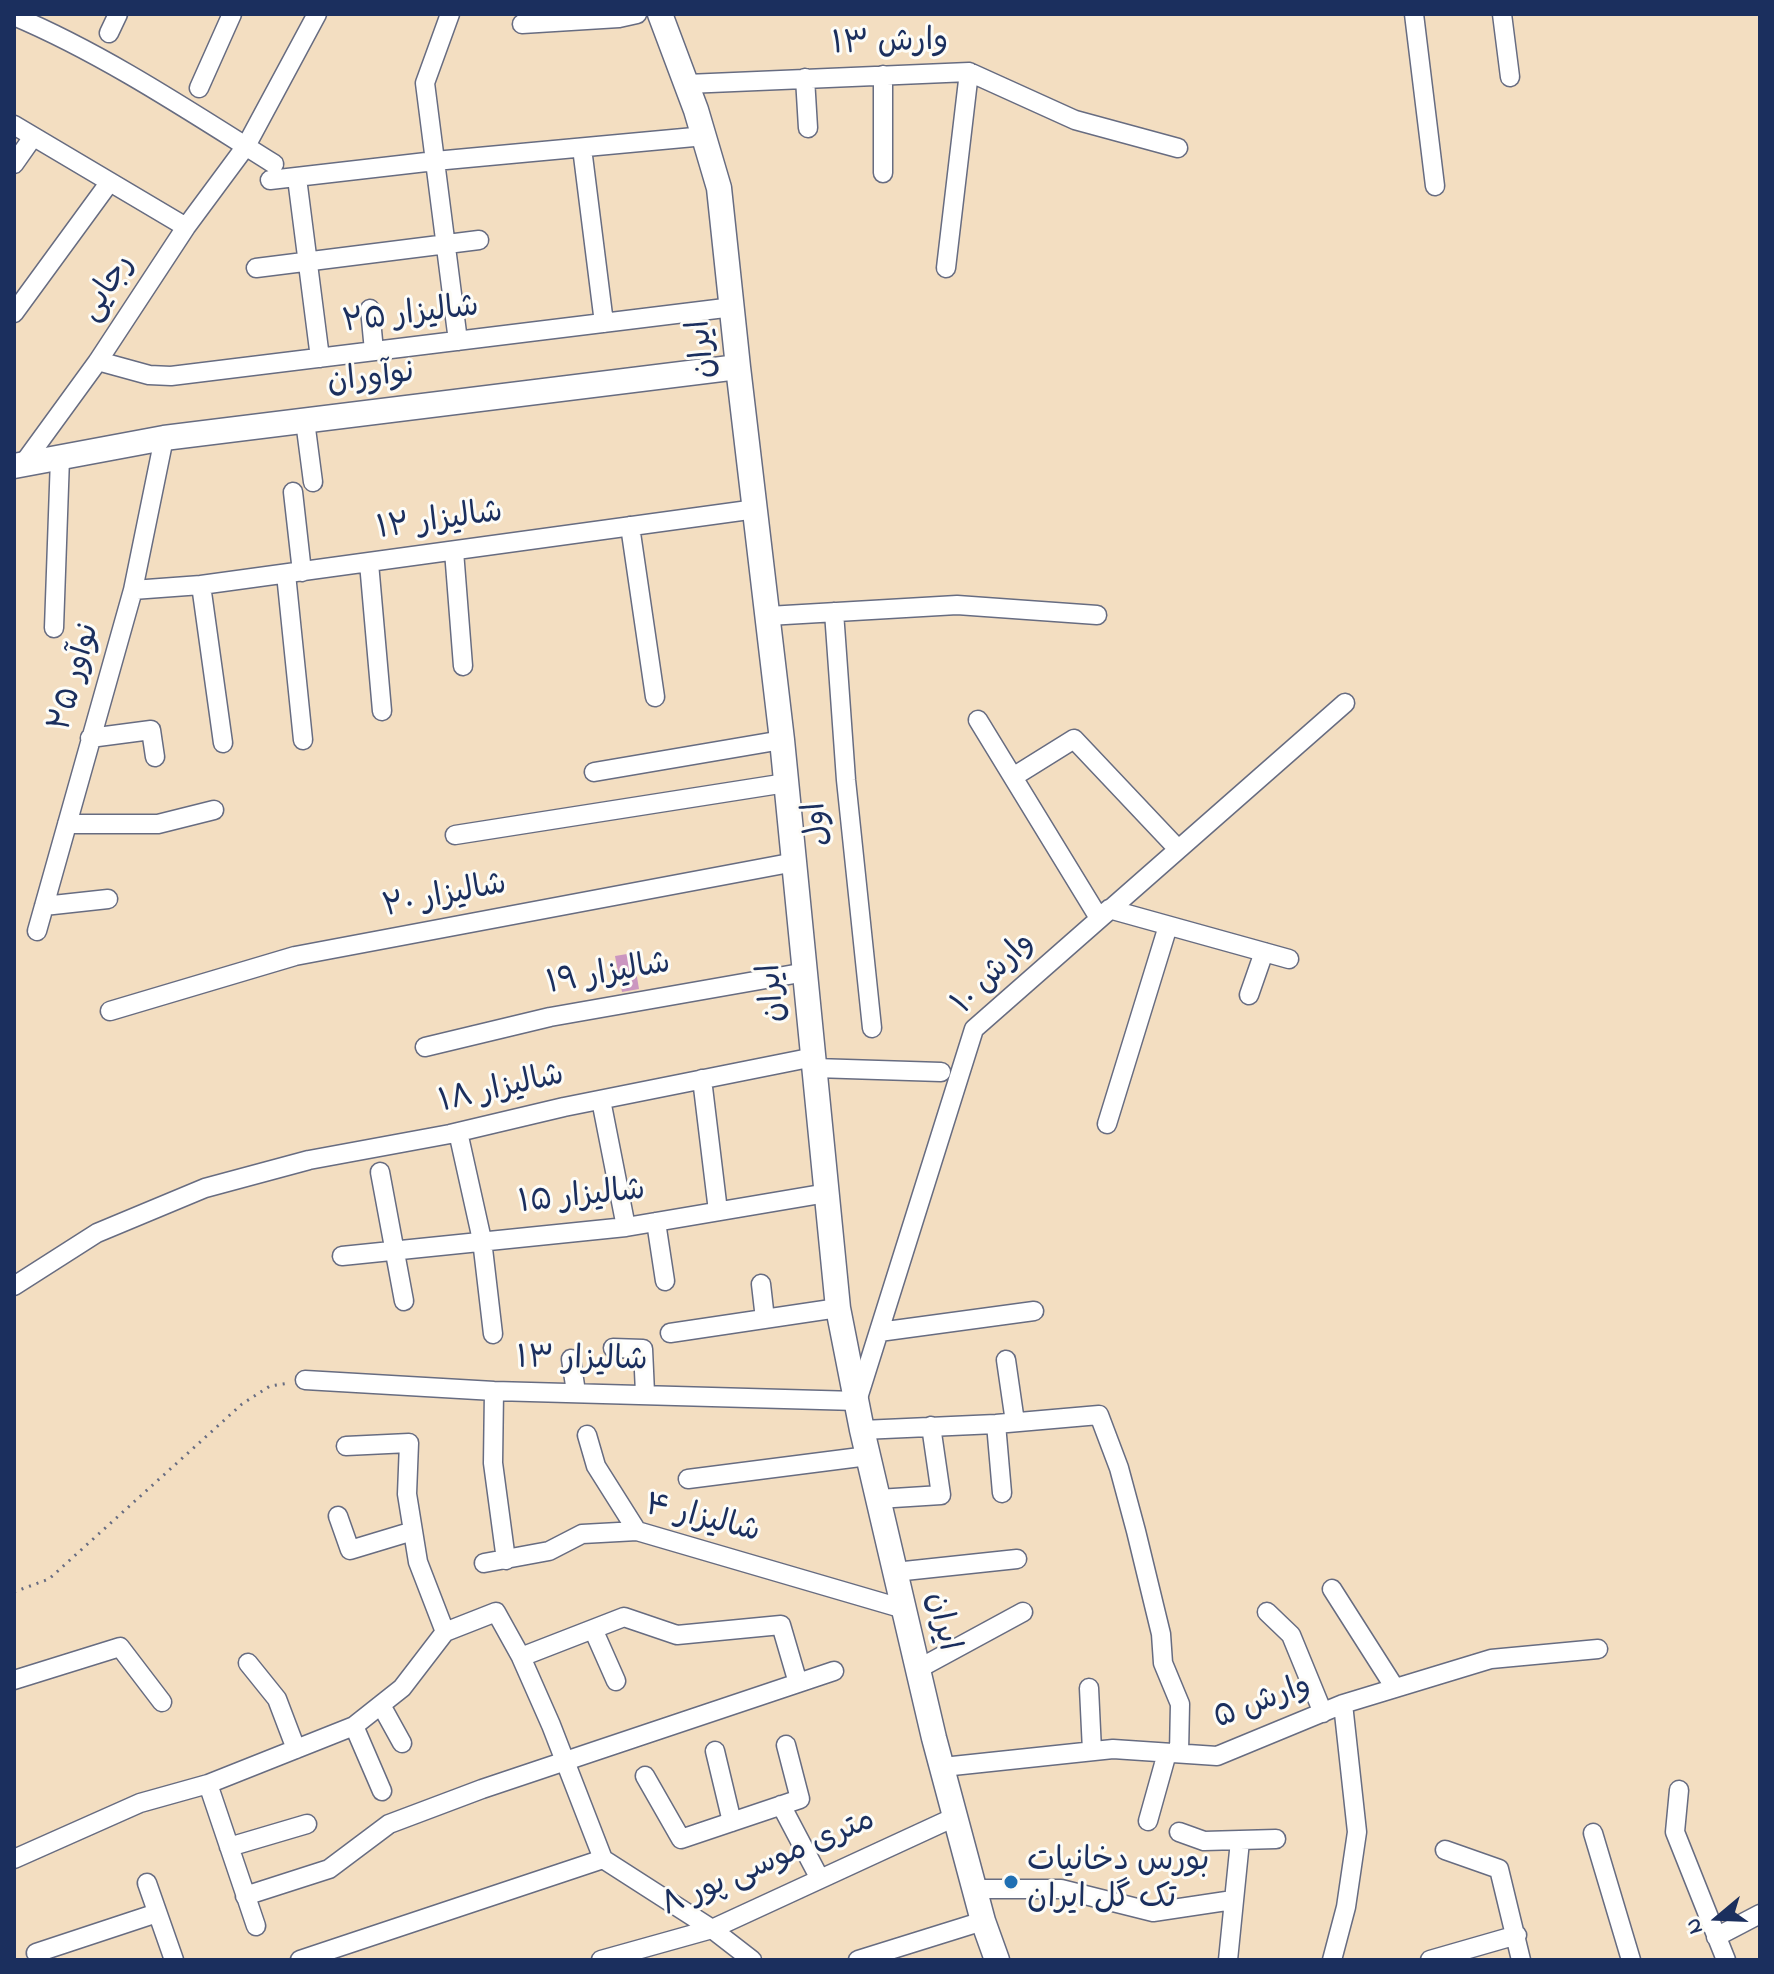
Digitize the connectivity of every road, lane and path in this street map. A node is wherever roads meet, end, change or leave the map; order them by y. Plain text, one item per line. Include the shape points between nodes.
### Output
1 (118, 14) edge
2 (232, 14) edge
3 (317, 14) edge
4 (450, 14) edge
5 (637, 14) edge
6 (660, 14) edge
7 (1414, 14) edge
8 (1502, 14) edge
9 (17, 18) edge
10 (522, 24) dead end
11 (109, 33) dead end
12 (969, 72) junction
13 (883, 75) junction
14 (1510, 77) dead end
15 (805, 78) junction
16 (687, 84) junction
17 (199, 88) dead end
18 (14, 125) edge
19 (808, 128) dead end
20 (705, 136) junction
21 (33, 137) junction
22 (246, 146) junction
23 (582, 148) junction
24 (1178, 148) dead end
25 (435, 161) junction
26 (14, 164) edge
27 (883, 173) dead end
28 (297, 178) junction
29 (109, 183) junction
30 (1435, 186) dead end
31 (186, 227) junction
32 (479, 240) dead end
33 (445, 245) junction
34 (308, 263) junction
35 (256, 268) dead end
36 (946, 268) dead end
37 (733, 307) junction
38 (370, 309) dead end
39 (14, 313) edge
40 (604, 323) junction
41 (458, 341) junction
42 (374, 351) junction
43 (320, 358) junction
44 (98, 361) junction
45 (738, 367) junction
46 (305, 421) junction
47 (164, 438) junction
48 (60, 458) junction
49 (19, 465) edge
50 (313, 482) dead end
51 (293, 492) dead end
52 (756, 509) junction
53 (630, 526) junction
54 (454, 551) junction
55 (369, 563) junction
56 (294, 573) junction
57 (201, 585) junction
58 (133, 590) junction
59 (834, 612) junction
60 (1097, 615) dead end
61 (768, 616) junction
62 (54, 628) dead end
63 (463, 666) dead end
64 (655, 697) dead end
65 (1345, 703) dead end
66 (382, 711) dead end
67 (978, 720) dead end
68 (90, 738) junction
69 (303, 740) dead end
70 (782, 740) junction
71 (223, 743) dead end
72 (155, 757) dead end
73 (594, 772) dead end
74 (1013, 777) junction
75 (786, 783) junction
76 (214, 810) dead end
77 (67, 824) junction
78 (455, 835) dead end
79 (1177, 848) junction
80 (795, 862) junction
81 (108, 899) dead end
82 (44, 906) junction
83 (1104, 914) junction
84 (1168, 926) junction
85 (37, 931) dead end
86 (1264, 952) junction
87 (1289, 959) dead end
88 (806, 972) junction
89 (1249, 995) dead end
90 (110, 1011) dead end
91 (872, 1028) dead end
92 (425, 1047) dead end
93 (814, 1063) junction
94 (941, 1072) dead end
95 (702, 1079) junction
96 (601, 1100) junction
97 (1107, 1124) dead end
98 (458, 1132) junction
99 (380, 1172) dead end
100 (827, 1193) junction
101 (718, 1211) junction
102 (656, 1222) junction
103 (626, 1227) junction
104 (482, 1240) junction
105 (393, 1250) junction
106 (342, 1256) dead end
107 (665, 1281) dead end
108 (761, 1284) dead end
109 (14, 1286) edge
110 (404, 1301) dead end
111 (838, 1308) junction
112 (1034, 1311) dead end
113 (765, 1319) junction
114 (879, 1332) junction
115 (670, 1333) dead end
116 (493, 1334) dead end
117 (613, 1348) dead end
118 (571, 1359) dead end
119 (1006, 1360) dead end
120 (305, 1380) joint
121 (494, 1391) junction
122 (576, 1392) junction
123 (645, 1393) junction
124 (857, 1401) junction
125 (1006, 1423) junction
126 (931, 1426) junction
127 (862, 1430) junction
128 (587, 1435) dead end
129 (346, 1446) dead end
130 (868, 1456) junction
131 (688, 1479) dead end
132 (1002, 1493) dead end
133 (878, 1499) junction
134 (338, 1516) dead end
135 (413, 1531) junction
136 (637, 1531) junction
137 (1017, 1559) dead end
138 (506, 1560) junction
139 (484, 1563) dead end
140 (895, 1572) junction
141 (1332, 1589) dead end
142 (14, 1592) edge
143 (904, 1609) junction
144 (1023, 1612) dead end
145 (1267, 1612) dead end
146 (593, 1629) junction
147 (445, 1632) junction
148 (1598, 1649) dead end
149 (521, 1657) junction
150 (248, 1663) dead end
151 (918, 1669) junction
152 (834, 1671) dead end
153 (14, 1680) edge
154 (616, 1681) dead end
155 (798, 1683) junction
156 (1089, 1688) dead end
157 (1395, 1688) junction
158 (162, 1702) dead end
159 (1343, 1704) junction
160 (381, 1705) junction
161 (1323, 1713) junction
162 (354, 1726) junction
163 (402, 1743) dead end
164 (786, 1745) dead end
165 (296, 1749) junction
166 (715, 1751) dead end
167 (1092, 1751) junction
168 (1173, 1753) junction
169 (564, 1760) junction
170 (943, 1767) junction
171 (645, 1776) dead end
172 (208, 1784) junction
173 (1679, 1790) dead end
174 (382, 1791) dead end
175 (781, 1805) junction
176 (957, 1816) junction
177 (1148, 1821) dead end
178 (732, 1822) junction
179 (307, 1824) dead end
180 (1179, 1832) dead end
181 (1593, 1833) dead end
182 (1276, 1839) dead end
183 (1240, 1841) junction
184 (229, 1847) junction
185 (1445, 1850) dead end
186 (14, 1859) edge
187 (603, 1859) junction
188 (820, 1879) junction
189 (147, 1883) dead end
190 (976, 1889) junction
191 (245, 1896) junction
192 (1233, 1900) junction
193 (157, 1913) junction
194 (1760, 1914) edge
195 (983, 1921) junction
196 (256, 1926) dead end
197 (712, 1929) junction
198 (1517, 1935) junction
199 (1716, 1937) junction
200 (36, 1953) dead end
201 (174, 1960) edge
202 (300, 1960) edge
203 (601, 1960) edge
204 (752, 1960) edge
205 (858, 1960) edge
206 (997, 1960) edge
207 (1228, 1960) edge
208 (1332, 1960) edge
209 (1430, 1960) edge
210 (1521, 1960) edge
211 (1631, 1960) edge
212 (1725, 1960) edge

1 - 11 street
2 - 17 street
3 - 22 street, رجایی
4 - 25 street via 425,83
5 - 10 street
6 - 16 street, ایران
7 - 30 street
8 - 14 street
9 - 22 street
12 - 13 street, وارش ۱۳
12 - 24 street, وارش ۱۳ via 1075,120
12 - 36 street
13 - 15 street, وارش ۱۳
13 - 27 street
15 - 16 street, وارش ۱۳
15 - 19 street
16 - 20 street, ایران
18 - 21 street
20 - 23 street
20 - 37 street, ایران via 719,188
21 - 26 street
21 - 29 street
22 - 28 street via 272,172
22 - 31 street, رجایی
23 - 25 street
23 - 40 street
25 - 28 street
25 - 33 street
28 - 34 street
29 - 31 street
29 - 39 street
31 - 44 street, رجایی
32 - 33 street
33 - 34 street
33 - 41 street
34 - 35 street
34 - 43 street
37 - 40 street, شالیزار ۲۵
37 - 45 street, ایران
38 - 42 street
40 - 41 street, شالیزار ۲۵
41 - 42 street, شالیزار ۲۵
42 - 43 street, شالیزار ۲۵
43 - 44 street, شالیزار ۲۵ via 171,376
44 - 49 street, رجایی
45 - 46 street, نوآوران
45 - 52 street, ایران
46 - 47 street, نوآوران
46 - 50 street
47 - 48 street, نوآوران
47 - 58 street, نوآور ۲۵
48 - 49 street, نوآوران
48 - 62 street
51 - 56 street
52 - 53 street, شالیزار ۱۲
52 - 61 street, ایران
53 - 54 street, شالیزار ۱۲
53 - 64 street
54 - 55 street, شالیزار ۱۲
54 - 63 street
55 - 56 street, شالیزار ۱۲
55 - 66 street
56 - 57 street, شالیزار ۱۲
56 - 69 street
57 - 58 street, شالیزار ۱۲
57 - 71 street
58 - 68 street, نوآور ۲۵
59 - 60 street via 957,605
59 - 61 street
59 - 91 street, اول
61 - 70 street, ایران
65 - 79 street, وارش ۱۰
67 - 74 street
68 - 72 street via 151,730
68 - 77 street, نوآور ۲۵
70 - 73 street
70 - 75 street, ایران
74 - 79 street via 1074,739
74 - 83 street
75 - 78 street
75 - 80 street, ایران
76 - 77 street via 158,824
77 - 82 street, نوآور ۲۵
79 - 83 street, وارش ۱۰
80 - 88 street, ایران
80 - 90 street, شالیزار ۲۰ via 295,956
81 - 82 street
82 - 85 street, نوآور ۲۵
83 - 84 street
83 - 114 street, وارش ۱۰ via 974,1029
84 - 86 street
84 - 97 street
86 - 87 street
86 - 89 street
88 - 92 street, شالیزار ۱۹ via 550,1017
88 - 93 street, ایران
93 - 94 street, شالیزار ۱۸
93 - 95 street, شالیزار ۱۸
93 - 100 street, ایران
95 - 96 street, شالیزار ۱۸
95 - 101 street
96 - 98 street, شالیزار ۱۸
96 - 103 street
98 - 104 street
98 - 109 street, شالیزار ۱۸ via 309,1160 205,1188 97,1233
99 - 105 street
100 - 101 street, شالیزار ۱۵
100 - 111 street, ایران
101 - 102 street, شالیزار ۱۵
102 - 103 street, شالیزار ۱۵
102 - 107 street
103 - 104 street, شالیزار ۱۵
104 - 105 street, شالیزار ۱۵
104 - 116 street
105 - 106 street, شالیزار ۱۵
105 - 110 street
108 - 113 street
111 - 113 street
111 - 124 street, ایران
112 - 114 street
113 - 115 street
114 - 124 street, وارش ۱۰
117 - 123 street via 643,1349
118 - 122 street
119 - 125 street
120 - 121 street, شالیزار ۱۳
120 - 142 path via 270,1386 242,1404 49,1579
121 - 122 street, شالیزار ۱۳
121 - 138 street via 493,1463
122 - 123 street, شالیزار ۱۳
123 - 124 street, شالیزار ۱۳
124 - 127 street, ایران
125 - 126 street
125 - 132 street
125 - 168 street via 1099,1415 1136,1531 1163,1663 1180,1704
126 - 127 street
126 - 133 street via 941,1495
127 - 130 street, ایران
128 - 136 street via 596,1466
129 - 135 street via 409,1443 407,1494
130 - 131 street
130 - 133 street, ایران
133 - 140 street, ایران
134 - 135 street via 350,1550
135 - 147 street via 418,1562
136 - 138 street, شالیزار ۴ via 582,1534 549,1551
136 - 143 street, شالیزار ۴
137 - 140 street
138 - 139 street, شالیزار ۴
140 - 143 street, ایران
141 - 157 street
143 - 151 street, ایران
144 - 151 street
145 - 161 street via 1291,1635
146 - 149 street
146 - 154 street
146 - 155 street via 624,1617 677,1635 781,1625
147 - 149 street via 496,1612
147 - 160 street via 402,1688
148 - 157 street, وارش ۵ via 1491,1659
149 - 169 street
150 - 165 street via 277,1699
151 - 170 street, ایران
152 - 155 street
153 - 158 street via 120,1647
155 - 169 street
156 - 167 street
157 - 159 street, وارش ۵
159 - 161 street, وارش ۵
159 - 208 street via 1357,1832
160 - 162 street
160 - 163 street
161 - 168 street, وارش ۵ via 1217,1756
162 - 165 street
162 - 174 street
164 - 175 street via 800,1799
165 - 172 street
166 - 178 street
167 - 168 street, وارش ۵
167 - 170 street, وارش ۵
168 - 177 street
169 - 187 street
169 - 191 street via 389,1824 329,1869
170 - 176 street, ایران
171 - 178 street via 681,1839
172 - 184 street
172 - 186 street via 140,1803
173 - 199 street via 1675,1832
175 - 178 street
175 - 188 street
176 - 188 street, ۸ متری موسی پور
176 - 190 street, ایران
179 - 184 street
180 - 183 street via 1204,1841
181 - 211 street
182 - 183 street
183 - 192 street
184 - 191 street
185 - 198 street via 1499,1869
187 - 197 street
187 - 202 street
188 - 197 street, ۸ متری موسی پور
189 - 193 street
190 - 192 street via 1061,1889 1153,1912
190 - 195 street, ایران
191 - 196 street
192 - 207 street
193 - 200 street
193 - 201 street
194 - 199 street
195 - 205 street
195 - 206 street, ایران
197 - 203 street, ۸ متری موسی پور
197 - 204 street
198 - 209 street
198 - 210 street
199 - 212 street

